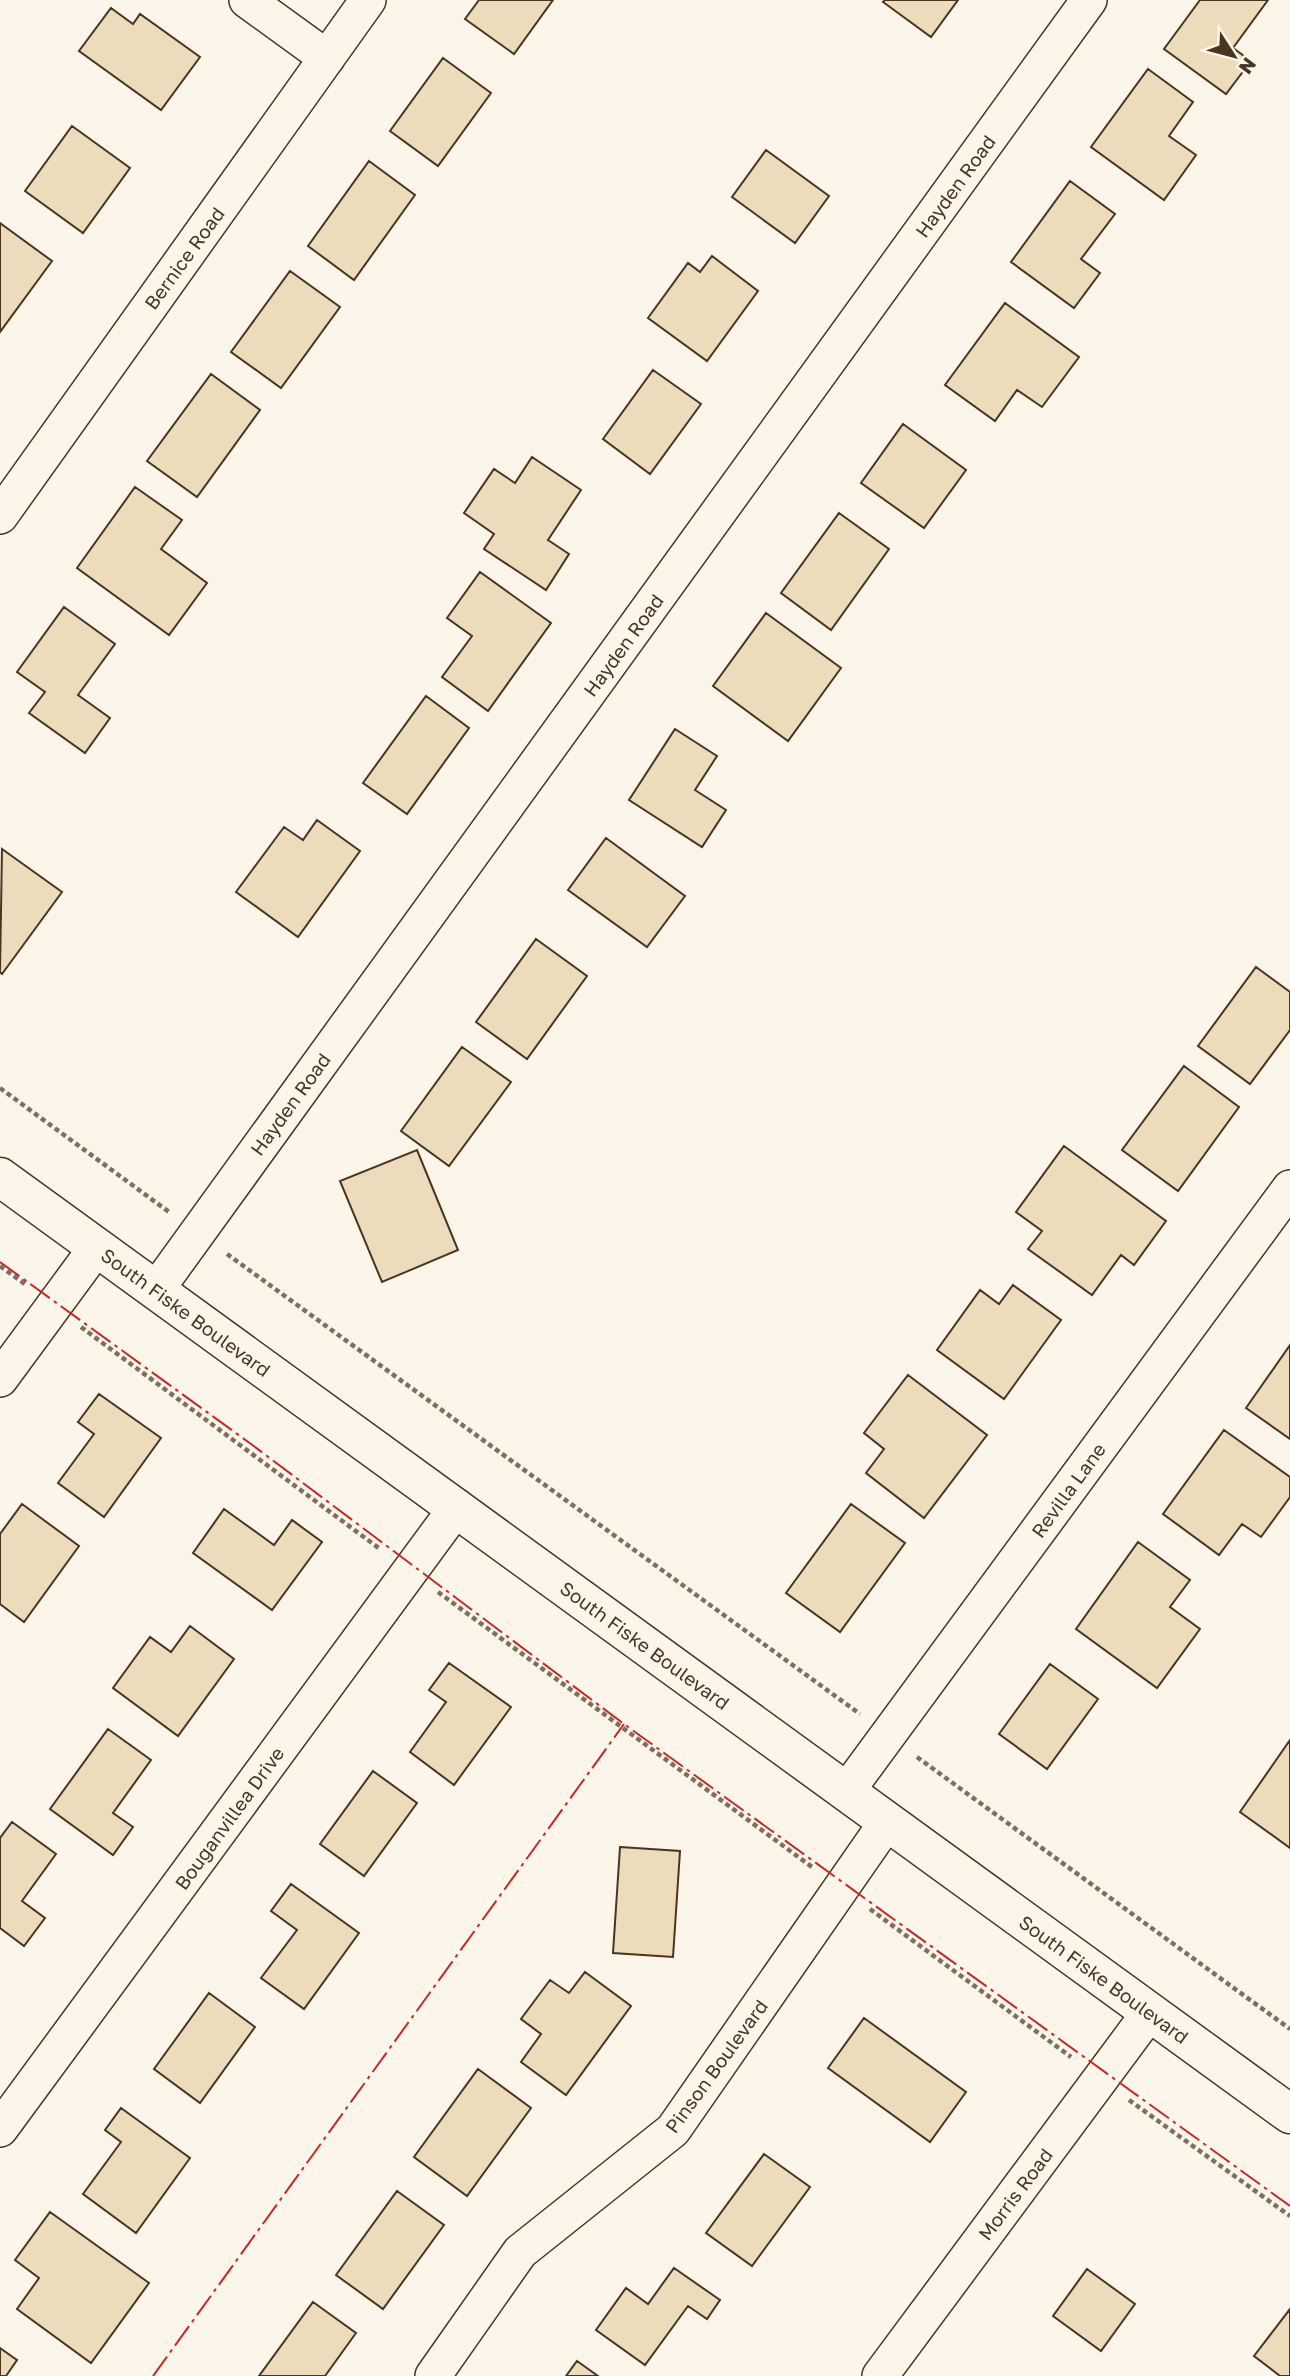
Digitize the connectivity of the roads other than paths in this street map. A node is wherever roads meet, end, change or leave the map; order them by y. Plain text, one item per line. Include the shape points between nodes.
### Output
1 (247, 0) edge
2 (368, 0) edge
3 (1089, 0) edge
4 (327, 58) junction
5 (0, 516) edge
6 (0, 1177) edge
7 (1290, 1188) edge
8 (97, 1247) junction
9 (156, 1290) junction
10 (0, 1379) edge
11 (457, 1507) junction
12 (846, 1792) junction
13 (887, 1822) junction
14 (1150, 2012) junction
15 (1290, 2114) edge
16 (0, 2129) edge
17 (433, 2376) edge
18 (880, 2376) edge

1 - 4 street
2 - 4 street, Bernice Road
3 - 9 street, Hayden Road
4 - 5 street, Bernice Road
6 - 8 main road, South Fiske Boulevard
7 - 12 street, Revilla Lane
8 - 9 main road, South Fiske Boulevard
8 - 10 street
9 - 11 main road, South Fiske Boulevard
11 - 12 main road, South Fiske Boulevard
11 - 16 street, Bouganvillea Drive
12 - 13 main road, South Fiske Boulevard
13 - 14 main road, South Fiske Boulevard
13 - 17 street, Pinson Boulevard via 673,2130 520,2252
14 - 15 main road, South Fiske Boulevard
14 - 18 street, Morris Road

